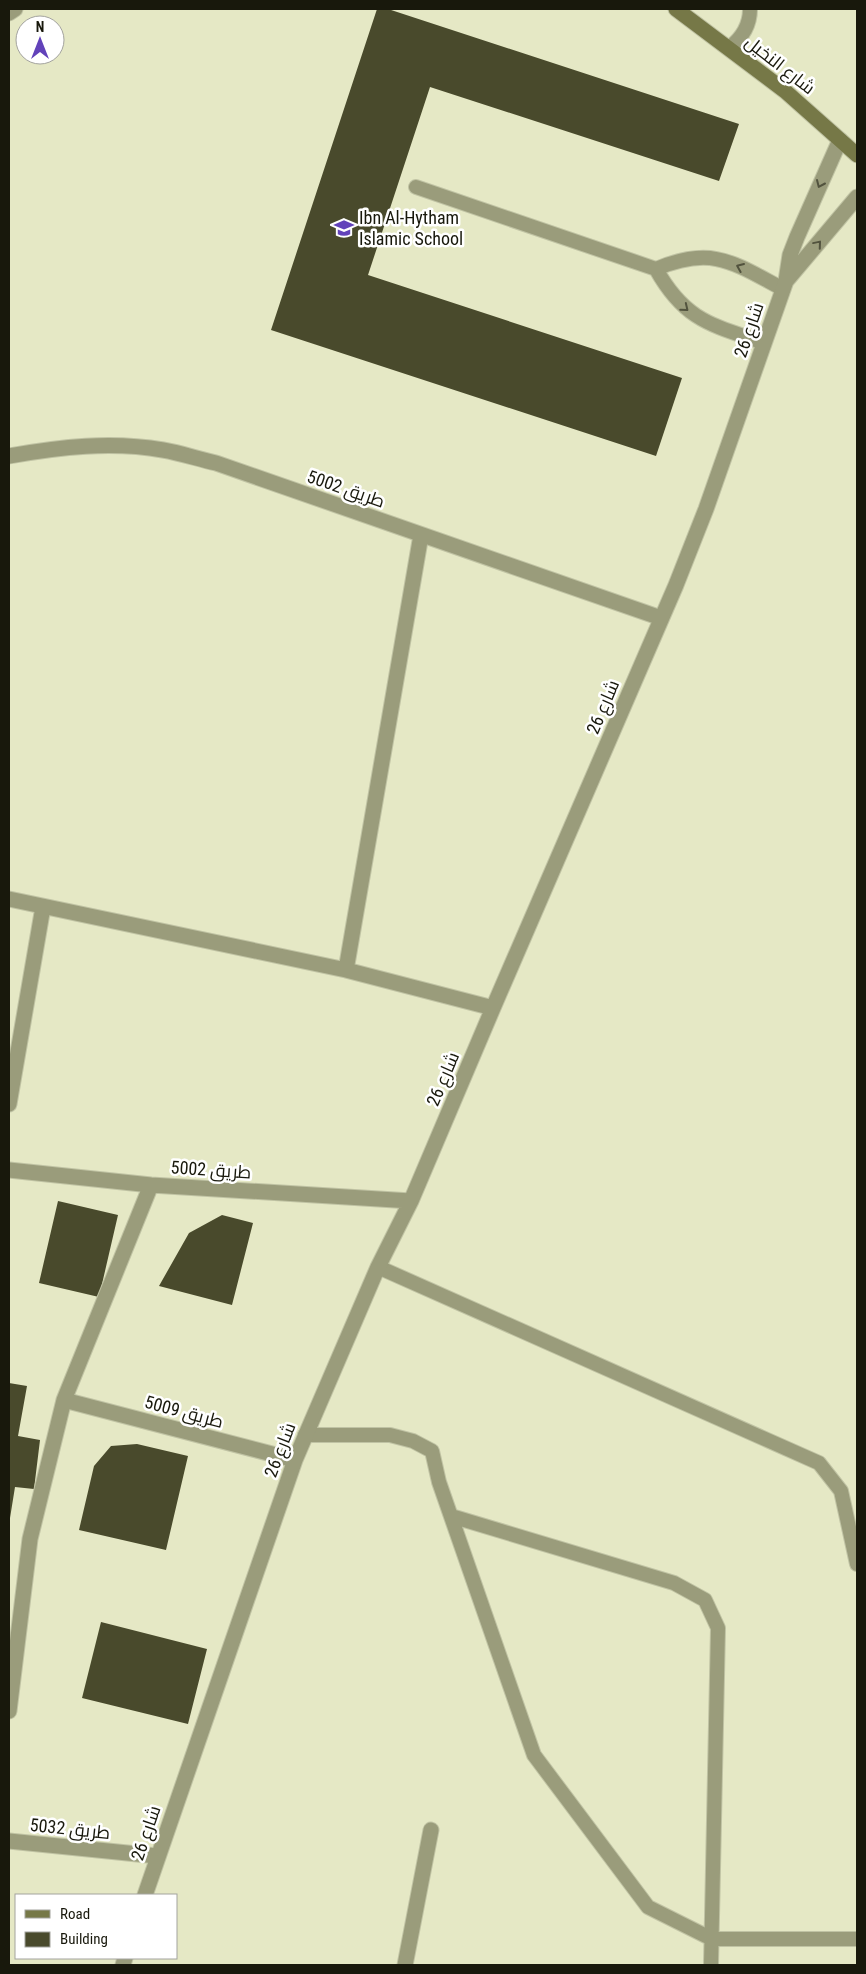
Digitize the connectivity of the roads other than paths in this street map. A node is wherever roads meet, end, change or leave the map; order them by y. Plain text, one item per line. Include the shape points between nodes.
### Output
1 (15, 9) edge
2 (676, 9) edge
3 (750, 9) edge
4 (9, 13) edge
5 (729, 48) junction
6 (840, 140) junction
7 (857, 155) edge
8 (416, 186) dead end
9 (857, 197) edge
10 (656, 269) junction
11 (785, 285) junction
12 (764, 343) junction
13 (9, 456) edge
14 (421, 535) junction
15 (661, 618) junction
16 (9, 899) edge
17 (43, 907) junction
18 (346, 970) junction
19 (493, 1008) junction
20 (9, 1104) edge
21 (9, 1170) edge
22 (151, 1185) junction
23 (411, 1201) junction
24 (378, 1267) junction
25 (64, 1400) junction
26 (305, 1434) junction
27 (295, 1460) junction
28 (451, 1516) junction
29 (857, 1564) edge
30 (9, 1711) edge
31 (431, 1830) dead end
32 (9, 1841) edge
33 (158, 1856) junction
34 (145, 1894) edge
35 (712, 1939) junction
36 (857, 1939) edge
37 (405, 1965) edge
38 (711, 1965) edge

1 - 4 street
2 - 5 street, شارع النخيل
3 - 5 lane via 743,34
5 - 6 street, شارع النخيل via 785,91
6 - 7 street, شارع النخيل
6 -> 11 street, شارع 26 via 796,236
8 - 10 lane
11 -> 9 street, شارع 26
11 -> 10 lane via 713,258 693,257
10 -> 12 lane via 666,288 696,317
11 - 12 street, شارع 26
12 - 15 street, شارع 26 via 706,509
13 - 14 street, طريق 5002 via 53,448 108,445 162,450 216,463
14 - 15 street, طريق 5002
14 - 18 street
15 - 19 street, شارع 26
16 - 17 street
17 - 18 street
17 - 20 street
18 - 19 street
19 - 23 street, شارع 26
21 - 22 street, طريق 5002
22 - 23 street, طريق 5002
22 - 25 street
23 - 24 street, شارع 26
24 - 26 street, شارع 26
24 - 29 lane via 819,1463 841,1491
25 - 27 street, طريق 5009
25 - 30 street via 30,1539
26 - 27 street, شارع 26
26 - 28 lane via 390,1435 413,1441 432,1451
27 - 33 street, شارع 26
28 - 35 lane via 534,1755 648,1907
28 - 35 lane via 674,1583 705,1600 718,1628
31 - 37 street
32 - 33 street, طريق 5032
33 - 34 street, شارع 26
35 - 36 lane
35 - 38 lane

